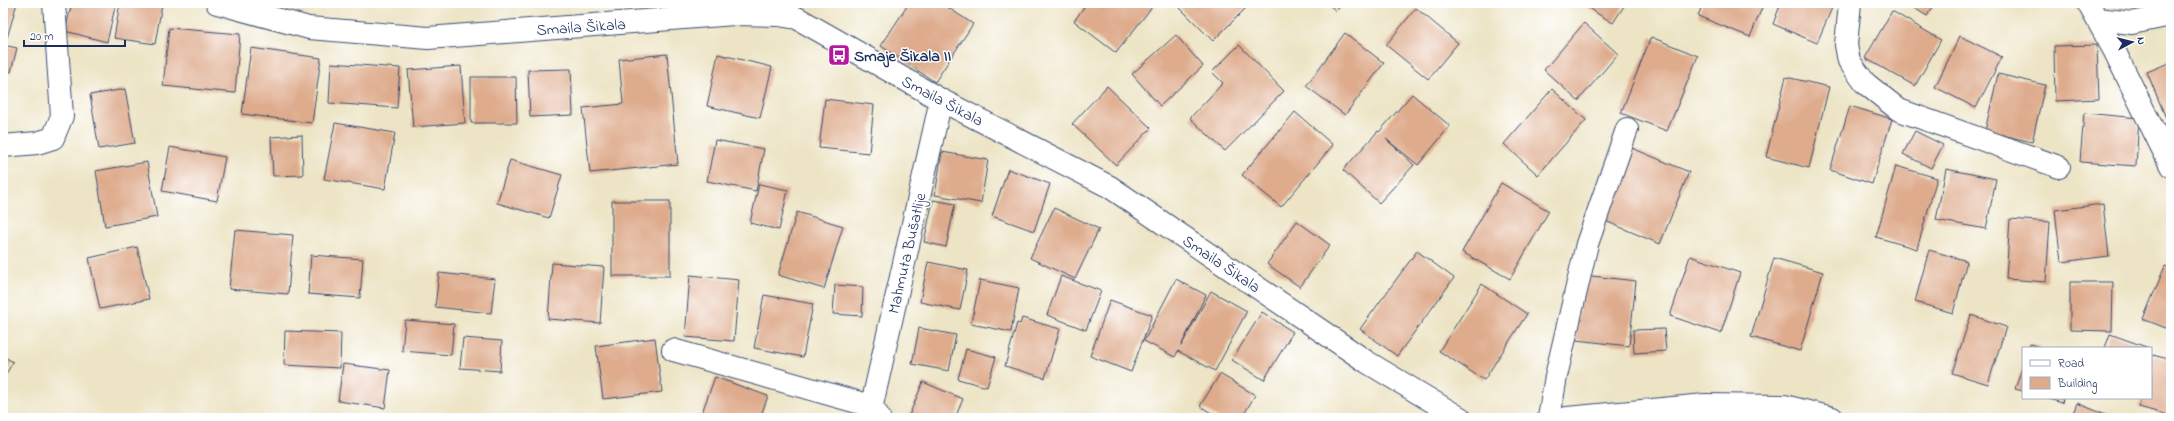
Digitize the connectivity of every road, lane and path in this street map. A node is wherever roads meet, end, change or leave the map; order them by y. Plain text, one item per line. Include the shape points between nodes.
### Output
1 (54, 3) edge
2 (217, 3) edge
3 (1850, 3) edge
4 (2093, 11) edge
5 (2171, 15) edge
6 (941, 100) junction
7 (1627, 129) dead end
8 (3, 146) edge
9 (2171, 166) edge
10 (2059, 167) dead end
11 (673, 350) dead end
12 (873, 414) edge
13 (1460, 418) edge
14 (1549, 418) edge
15 (1567, 418) edge
16 (1832, 418) edge

1 - 8 street via 62,116 53,138 37,143
2 - 6 street, Smaila Šikala via 309,28 428,38 734,14 778,15 797,18
3 - 10 street via 1846,45 1850,61 1865,83 1898,110
4 - 5 street via 2132,23
4 - 9 street
6 - 12 street, Mahmuta Bušatlije
6 - 13 street, Smaila Šikala via 1110,187 1367,362
7 - 14 street via 1588,244 1556,376
11 - 12 street, Mahmuta Bušatlije
15 - 16 street via 1704,405 1784,406

